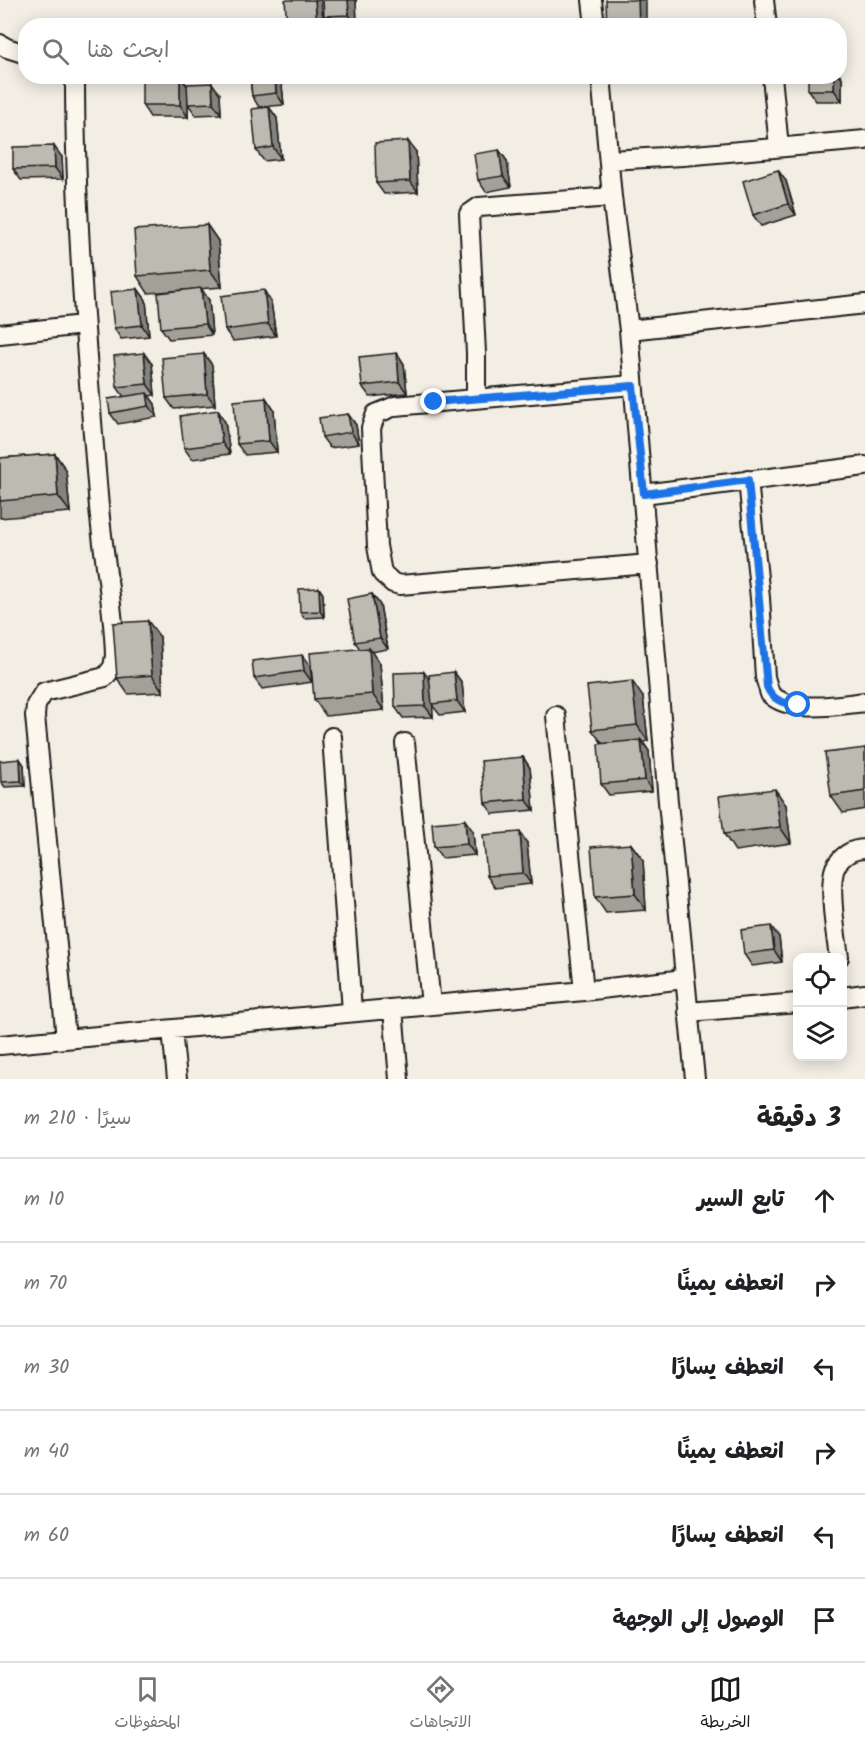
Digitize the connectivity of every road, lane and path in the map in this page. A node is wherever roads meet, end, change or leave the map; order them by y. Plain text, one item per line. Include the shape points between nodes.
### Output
1 (592, 0) edge
2 (764, 0) edge
3 (594, 18) edge
4 (766, 18) edge
5 (0, 44) edge
6 (18, 51) edge
7 (75, 84) edge
8 (602, 84) edge
9 (773, 84) edge
10 (865, 140) edge
11 (778, 147) junction
12 (609, 160) junction
13 (612, 197) junction
14 (865, 304) edge
15 (83, 326) junction
16 (628, 330) junction
17 (0, 334) edge
18 (633, 386) junction
19 (476, 398) junction
20 (865, 466) edge
21 (748, 480) junction
22 (644, 494) junction
23 (649, 564) junction
24 (865, 702) edge
25 (556, 716) dead end
26 (332, 737) dead end
27 (405, 742) dead end
28 (865, 849) edge
29 (839, 953) edge
30 (684, 979) junction
31 (584, 991) junction
32 (865, 994) edge
33 (847, 996) edge
34 (793, 1003) edge
35 (431, 1005) junction
36 (393, 1009) junction
37 (352, 1011) junction
38 (688, 1012) junction
39 (172, 1030) junction
40 (66, 1039) junction
41 (0, 1045) edge
42 (177, 1079) edge
43 (399, 1079) edge
44 (695, 1079) edge

1 - 3 street
2 - 4 street
5 - 6 street
7 - 15 street
8 - 12 street
9 - 11 street
10 - 11 street
11 - 12 street
12 - 13 street
13 - 16 street
13 - 19 street via 479,207 469,214
14 - 16 street
15 - 17 street
15 - 40 street via 115,656 105,677 44,692 36,705
16 - 18 street
18 - 19 street
18 - 22 street
19 - 23 street via 395,406 376,414 372,422 376,546 387,579 400,585
20 - 21 street
21 - 22 street
21 - 24 street via 765,677 770,694 784,703 798,705 824,707
22 - 23 street
23 - 30 street
25 - 31 street
26 - 37 street
27 - 35 street
28 - 29 street via 848,853 835,869
30 - 31 street
30 - 38 street
31 - 35 street
32 - 33 street
34 - 38 street
35 - 36 street
36 - 37 street
36 - 43 street
37 - 39 street
38 - 44 street
39 - 40 street
39 - 42 street
40 - 41 street

